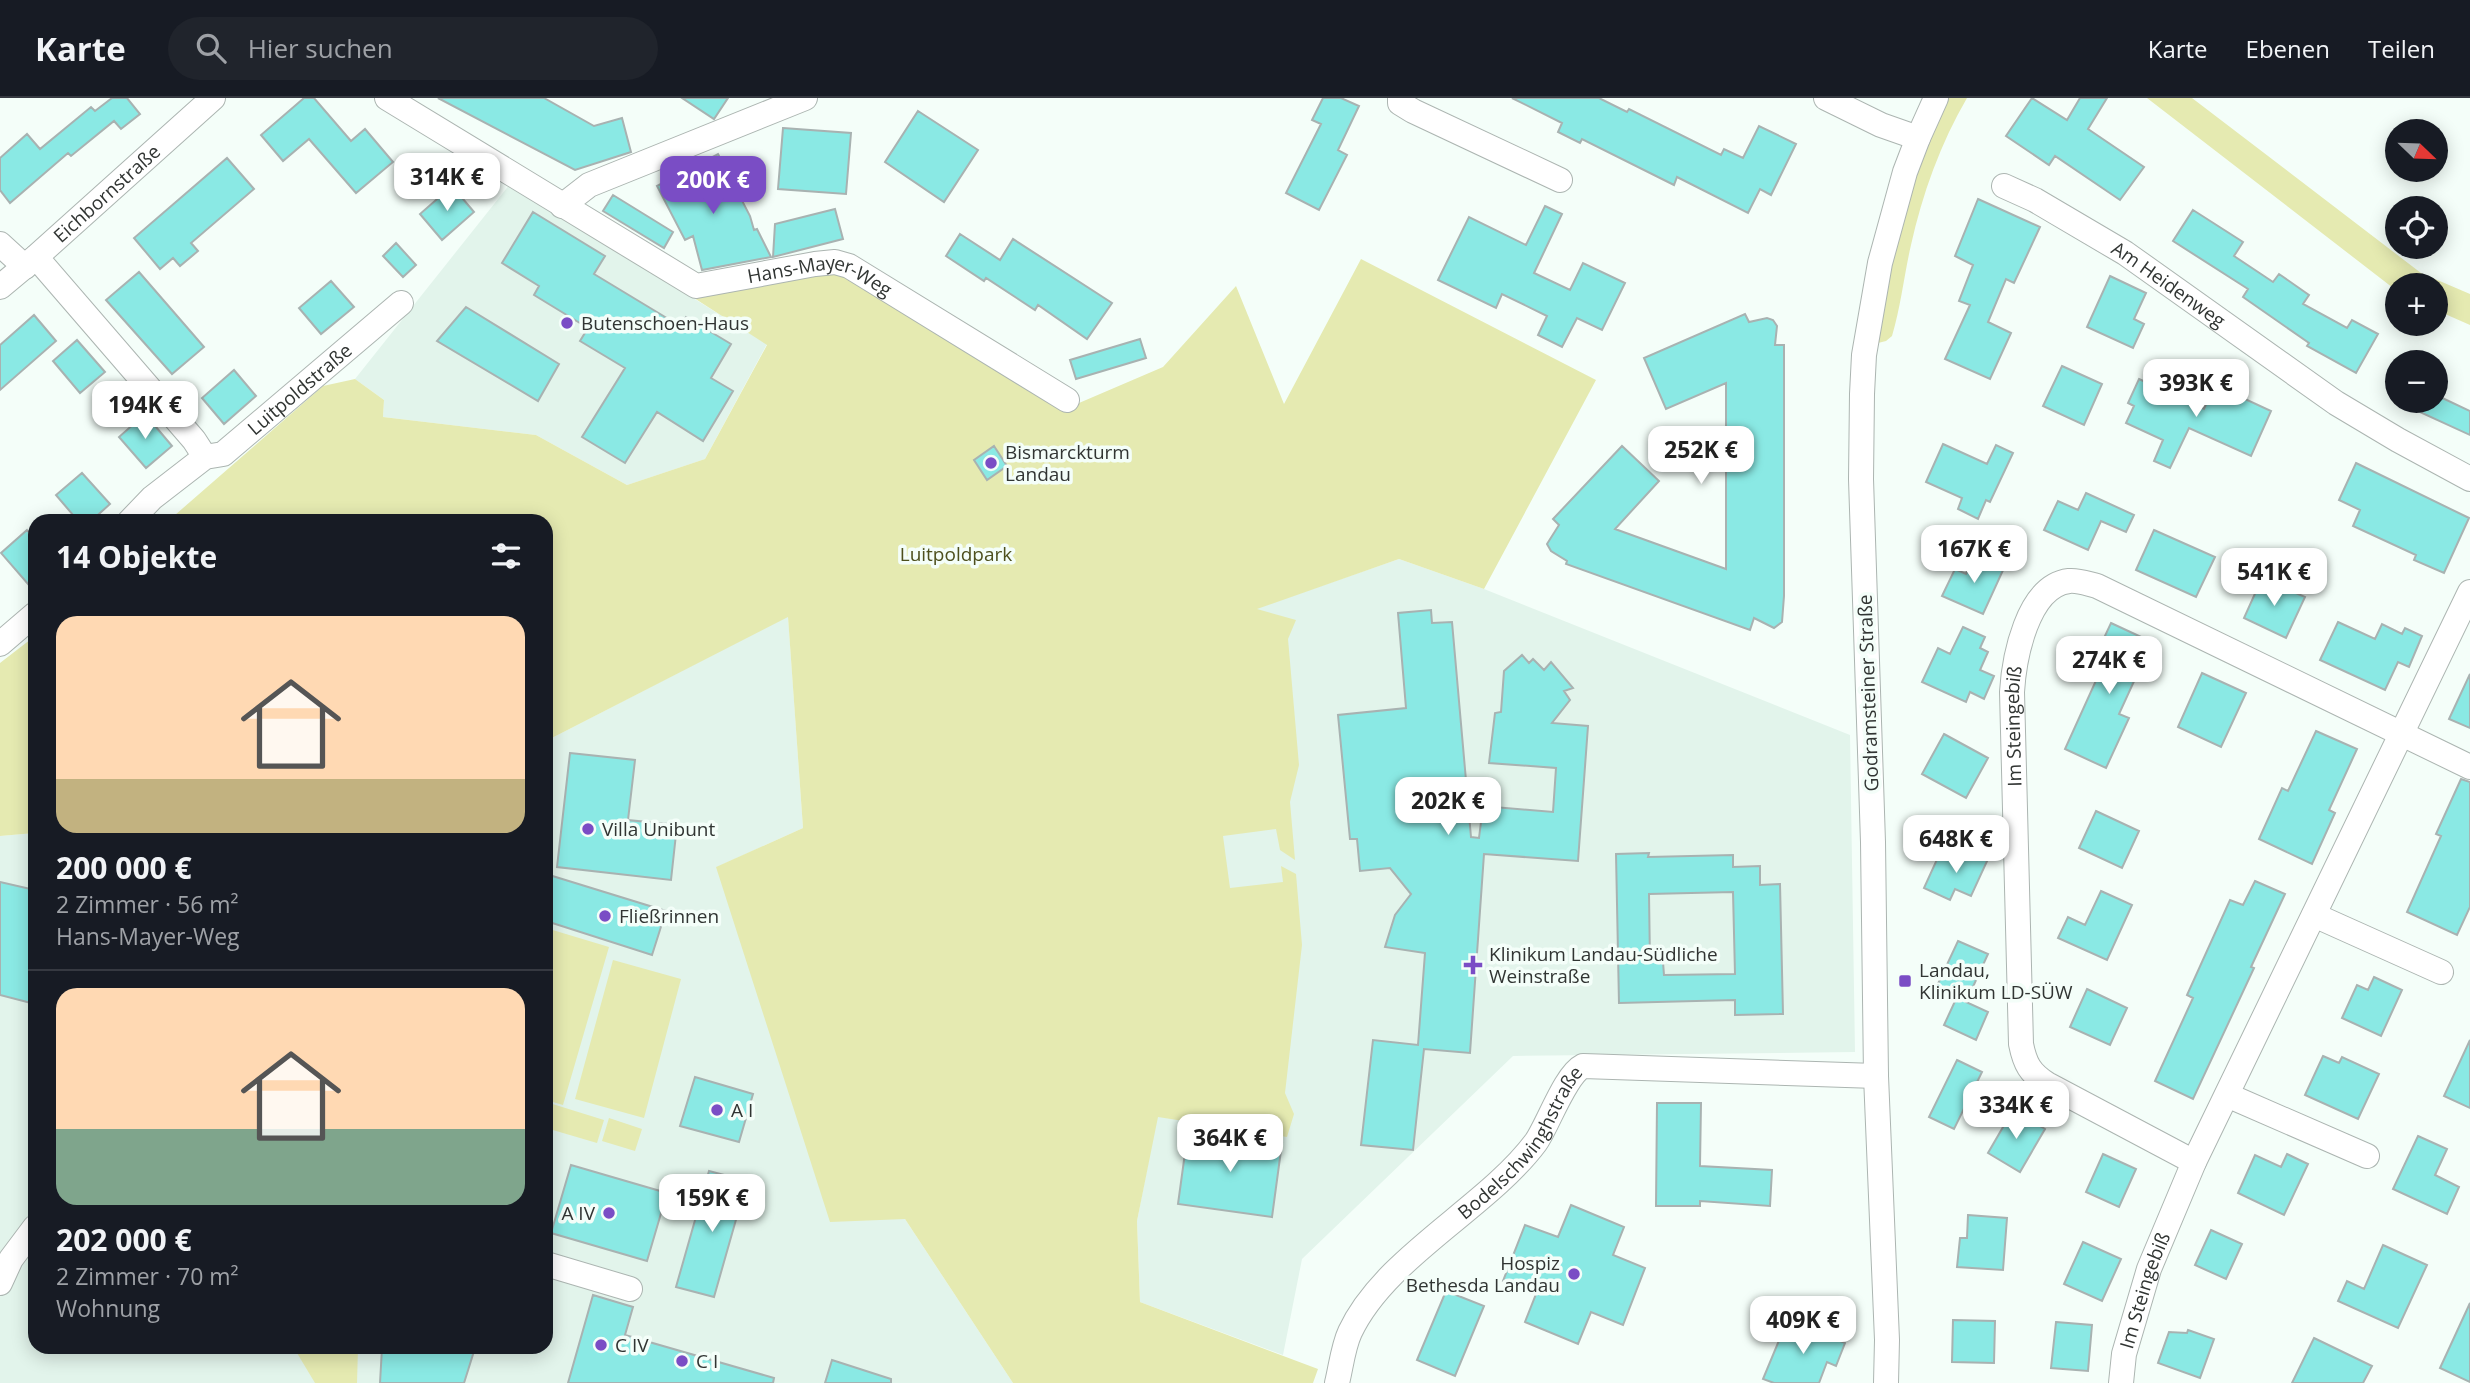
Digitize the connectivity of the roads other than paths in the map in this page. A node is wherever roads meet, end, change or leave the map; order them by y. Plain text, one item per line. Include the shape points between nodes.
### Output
1 (213, 98) edge
2 (387, 98) edge
3 (805, 98) edge
4 (1400, 98) edge
5 (1826, 98) edge
6 (1936, 98) edge
7 (1918, 138) junction
8 (1560, 180) dead end
9 (2004, 186) dead end
10 (562, 206) junction
11 (0, 244) edge
12 (31, 262) junction
13 (0, 287) edge
14 (401, 303) dead end
15 (1067, 400) dead end
16 (205, 457) junction
17 (2470, 479) edge
18 (137, 514) edge
19 (2470, 592) edge
20 (28, 620) edge
21 (0, 644) edge
22 (2400, 735) junction
23 (2470, 767) edge
24 (2314, 915) junction
25 (2441, 972) dead end
26 (1877, 1076) junction
27 (2227, 1095) junction
28 (2367, 1156) dead end
29 (2194, 1162) junction
30 (28, 1236) edge
31 (553, 1266) edge
32 (0, 1283) edge
33 (630, 1289) dead end
34 (1336, 1383) edge
35 (1886, 1383) edge
36 (2121, 1383) edge

1 - 12 street, Eichbornstraße
2 - 10 street, Hans-Mayer-Weg
3 - 10 street via 589,185
4 - 8 street via 1400,103 1413,111
5 - 7 street
6 - 7 street, Godramsteiner Straße
7 - 26 street, Godramsteiner Straße via 1880,263 1862,394
9 - 17 street, Am Heidenweg via 2125,253 2336,403
10 - 15 street, Hans-Mayer-Weg via 696,286 815,264 849,265
11 - 12 street
12 - 13 street, Eichbornstraße
12 - 16 street
14 - 16 street, Luitpoldstraße via 223,454
16 - 18 street, Luitpoldstraße
19 - 22 street, Im Steingebiß
20 - 21 street
22 - 23 street
22 - 24 street, Im Steingebiß
22 - 29 street, Im Steingebiß via 2096,586 2060,584 2032,611 2014,664 2012,692 2024,1058 2028,1069 2047,1084
24 - 25 street
24 - 27 street, Im Steingebiß
26 - 34 street, Bodelschwinghstraße via 1583,1066 1574,1072 1547,1124 1522,1158 1398,1270 1368,1304 1350,1333
26 - 35 street, Godramsteiner Straße
27 - 28 street
27 - 29 street, Im Steingebiß
29 - 36 street, Im Steingebiß via 2146,1280 2124,1354
30 - 32 street
31 - 33 street

